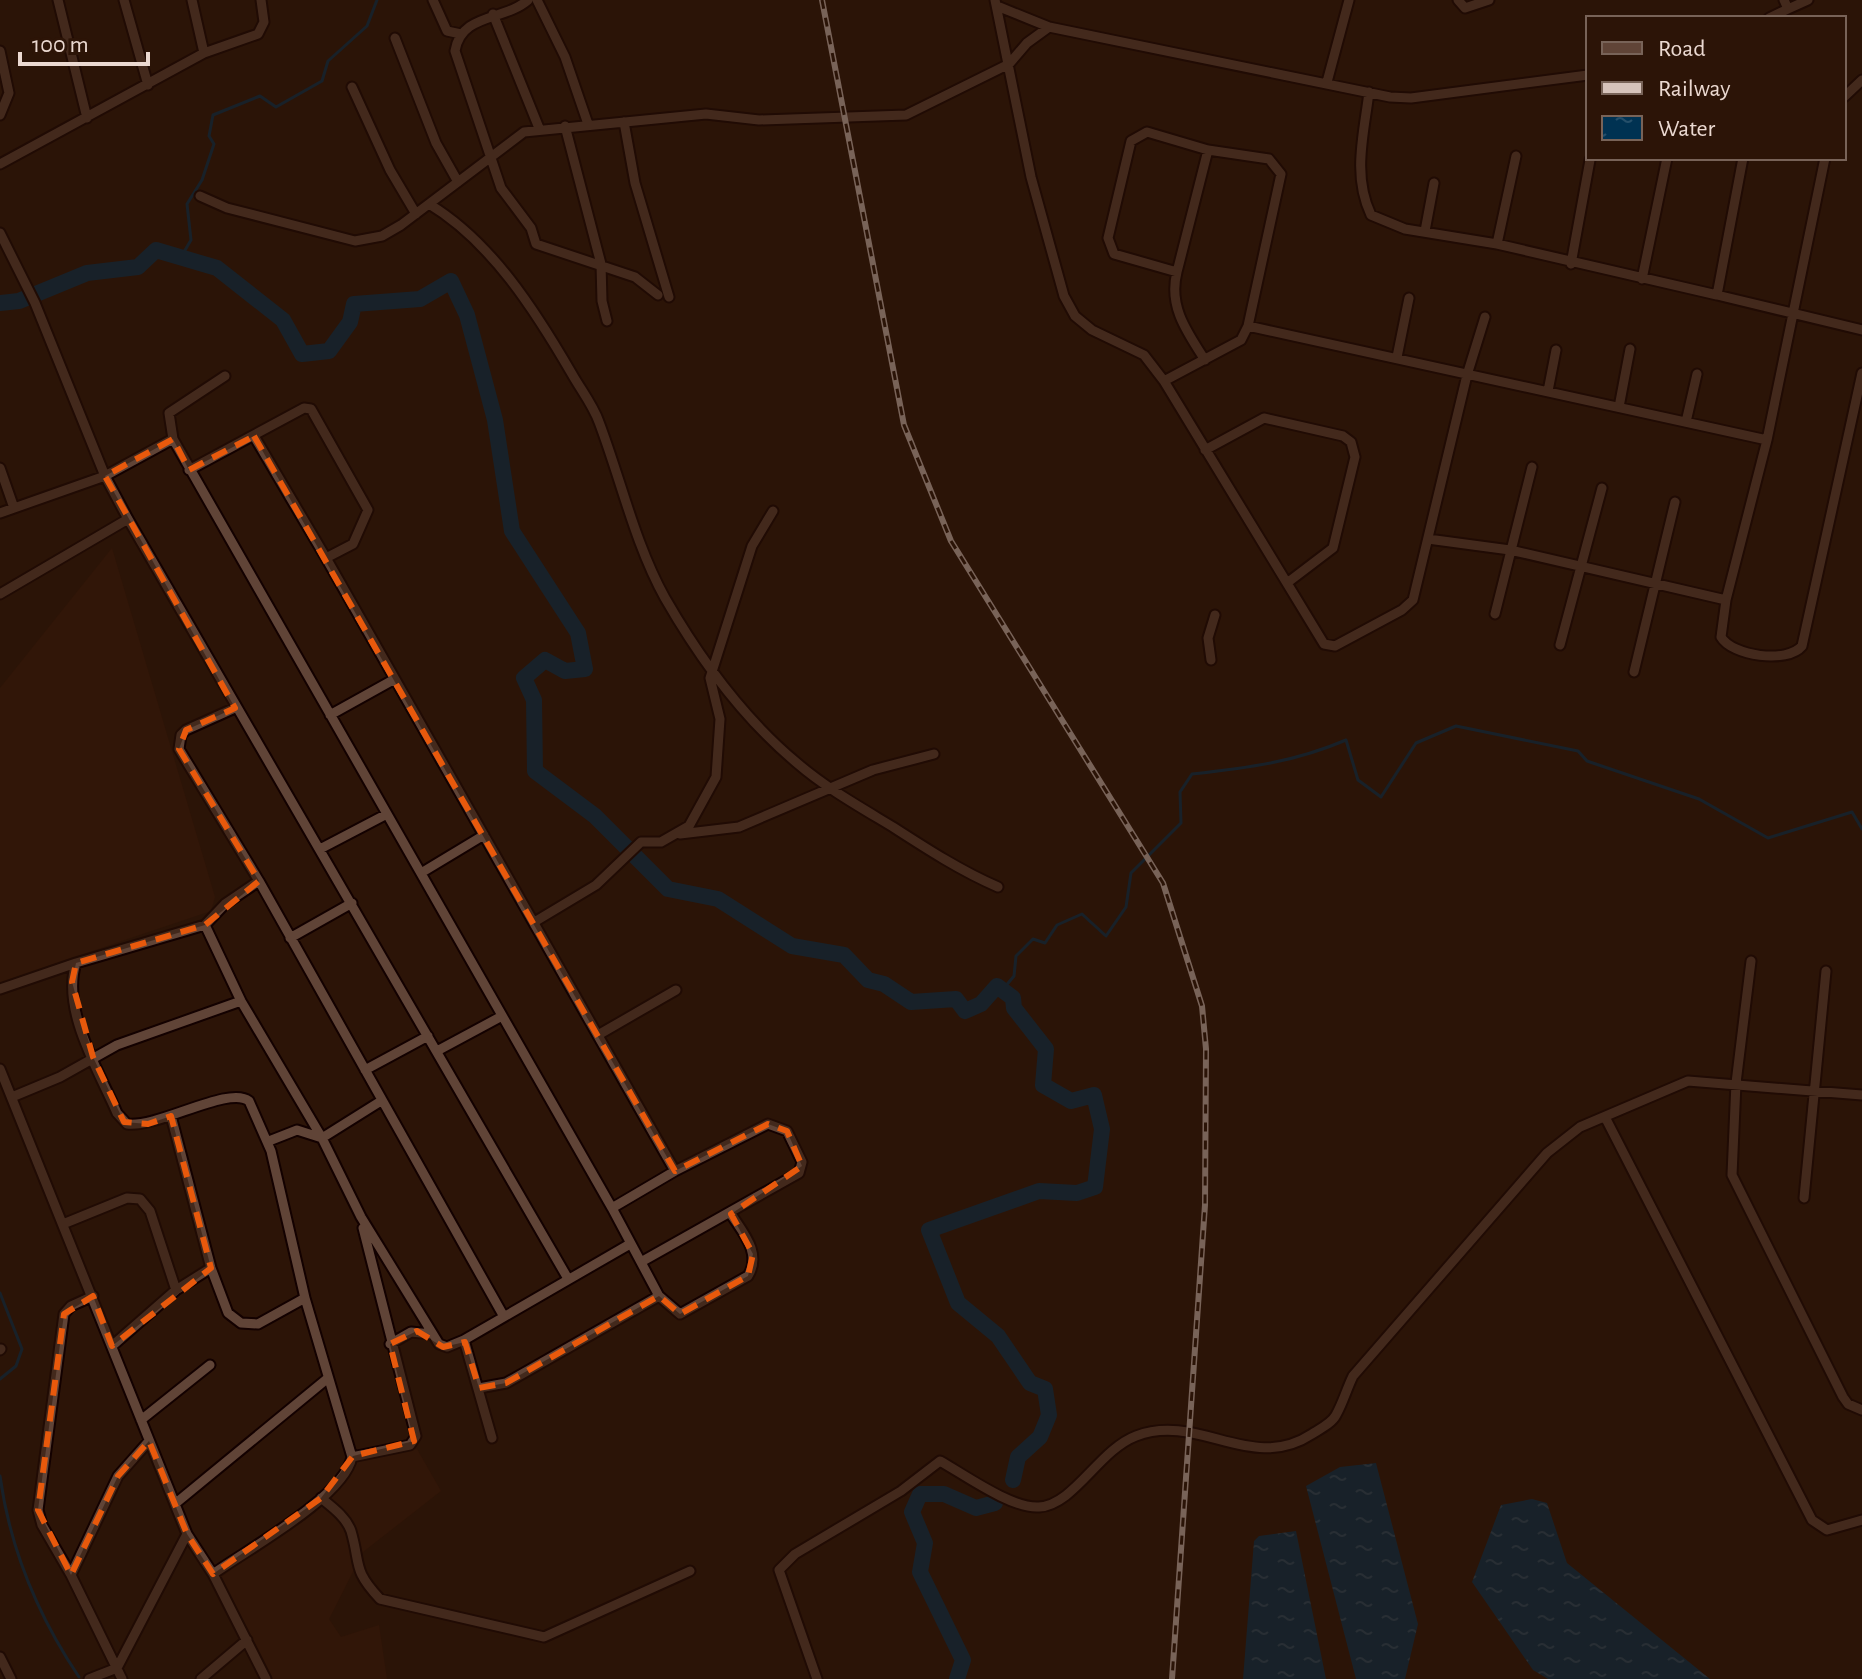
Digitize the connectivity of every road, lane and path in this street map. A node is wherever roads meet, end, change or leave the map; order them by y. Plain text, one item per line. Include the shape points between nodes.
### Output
1 (58, 0) edge
2 (124, 0) edge
3 (192, 0) edge
4 (261, 0) edge
5 (433, 0) edge
6 (1458, 0) edge
7 (1489, 0) edge
8 (1808, 0) edge
9 (532, 1) edge
10 (1345, 1) edge
11 (996, 2) edge
12 (1786, 5) edge
13 (493, 14) junction
14 (1049, 27) junction
15 (447, 31) junction
16 (461, 34) junction
17 (395, 38) dead end
18 (0, 51) edge
19 (455, 51) junction
20 (204, 53) junction
21 (1009, 64) junction
22 (1586, 75) edge
23 (1862, 80) edge
24 (1327, 82) junction
25 (148, 85) junction
26 (352, 87) dead end
27 (1369, 92) junction
28 (1846, 95) edge
29 (0, 115) edge
30 (87, 118) junction
31 (624, 122) junction
32 (588, 124) junction
33 (565, 126) junction
34 (539, 128) junction
35 (1208, 150) junction
36 (1516, 156) dead end
37 (489, 157) junction
38 (1590, 160) dead end
39 (1667, 160) edge
40 (1743, 160) edge
41 (1825, 160) edge
42 (0, 164) edge
43 (458, 182) junction
44 (1434, 183) dead end
45 (200, 196) dead end
46 (429, 204) junction
47 (416, 214) junction
48 (1425, 231) junction
49 (0, 233) edge
50 (1497, 244) junction
51 (601, 264) junction
52 (1571, 264) junction
53 (1177, 272) junction
54 (1642, 279) junction
55 (1717, 295) junction
56 (1409, 298) dead end
57 (1792, 315) junction
58 (1485, 317) dead end
59 (607, 321) dead end
60 (1248, 326) junction
61 (1862, 330) edge
62 (1630, 349) dead end
63 (1556, 350) dead end
64 (1397, 357) junction
65 (1205, 360) junction
66 (1862, 373) edge
67 (1697, 374) dead end
68 (1467, 375) junction
69 (225, 376) dead end
70 (1164, 381) junction
71 (1548, 391) junction
72 (1619, 407) junction
73 (1686, 422) junction
74 (254, 436) junction
75 (173, 439) junction
76 (1767, 440) junction
77 (1205, 450) junction
78 (1532, 467) dead end
79 (0, 468) edge
80 (189, 470) junction
81 (105, 476) junction
82 (1602, 488) dead end
83 (1675, 502) dead end
84 (14, 508) junction
85 (773, 511) dead end
86 (0, 513) edge
87 (128, 519) junction
88 (1428, 539) junction
89 (1510, 550) junction
90 (326, 558) junction
91 (1580, 565) junction
92 (1287, 583) junction
93 (1655, 584) junction
94 (0, 594) edge
95 (1726, 600) junction
96 (1495, 614) dead end
97 (1215, 615) dead end
98 (1560, 645) dead end
99 (1211, 660) dead end
100 (712, 672) junction
101 (1634, 672) dead end
102 (393, 680) junction
103 (235, 708) junction
104 (330, 715) junction
105 (934, 754) dead end
106 (831, 789) junction
107 (385, 815) junction
108 (484, 835) junction
109 (677, 836) junction
110 (320, 849) junction
111 (421, 873) junction
112 (259, 881) junction
113 (998, 887) dead end
114 (352, 903) junction
115 (536, 921) junction
116 (205, 925) junction
117 (290, 938) junction
118 (1751, 961) dead end
119 (76, 963) junction
120 (1826, 971) dead end
121 (0, 989) edge
122 (676, 990) dead end
123 (241, 1001) junction
124 (502, 1016) junction
125 (598, 1035) junction
126 (428, 1036) junction
127 (437, 1051) junction
128 (93, 1057) junction
129 (0, 1069) edge
130 (365, 1070) junction
131 (1736, 1083) junction
132 (1811, 1090) junction
133 (1862, 1095) edge
134 (12, 1097) junction
135 (381, 1101) junction
136 (171, 1116) junction
137 (1605, 1117) junction
138 (322, 1138) junction
139 (269, 1141) junction
140 (675, 1171) junction
141 (1804, 1198) dead end
142 (612, 1208) junction
143 (731, 1214) junction
144 (361, 1217) junction
145 (63, 1224) junction
146 (630, 1244) junction
147 (641, 1262) junction
148 (211, 1268) junction
149 (567, 1277) junction
150 (176, 1290) junction
151 (93, 1296) junction
152 (659, 1296) junction
153 (305, 1298) junction
154 (503, 1315) junction
155 (431, 1334) junction
156 (464, 1340) junction
157 (390, 1344) junction
158 (112, 1346) junction
159 (210, 1365) dead end
160 (328, 1378) junction
161 (479, 1388) junction
162 (1862, 1410) edge
163 (141, 1420) junction
164 (492, 1438) dead end
165 (149, 1441) junction
166 (352, 1457) junction
167 (321, 1498) junction
168 (176, 1503) junction
169 (1862, 1520) edge
170 (187, 1534) junction
171 (690, 1571) dead end
172 (213, 1574) junction
173 (71, 1575) junction
174 (247, 1640) junction
175 (0, 1657) edge
176 (3, 1668) edge
177 (117, 1668) junction
178 (11, 1679) edge
179 (89, 1679) edge
180 (122, 1679) edge
181 (201, 1679) edge
182 (266, 1679) edge
183 (817, 1679) edge

1 - 30 street
2 - 25 street
3 - 20 street
4 - 20 street via 264,22 258,34
5 - 15 street
6 - 7 street via 1465,8
8 - 12 street
9 - 13 street
9 - 32 street via 565,57
10 - 24 street
11 - 14 street
11 - 21 street
13 - 16 street
13 - 34 street
14 - 21 street
14 - 24 street
15 - 16 street
15 - 19 street
16 - 19 street
17 - 43 street via 436,143
18 - 29 street via 9,93
19 - 37 street
20 - 25 street
21 - 31 street via 906,115 759,120 706,114
21 - 70 street via 1031,177 1064,296 1075,316 1144,355
22 - 27 street via 1411,98
23 - 28 street
24 - 27 street
25 - 30 street
26 - 47 street
27 - 48 street via 1361,194 1371,215
30 - 42 street
31 - 32 street
31 - 51 street via 664,296
32 - 33 street
33 - 34 street
33 - 51 street
34 - 37 street via 524,132
35 - 53 street
35 - 53 street via 1147,132 1131,141 1109,248
35 - 60 street via 1269,159 1281,174
36 - 50 street
37 - 43 street
37 - 51 street via 501,188 531,228 536,244
38 - 52 street
39 - 54 street
40 - 55 street
41 - 57 street
43 - 46 street
44 - 48 street
45 - 47 street via 355,241 382,236
46 - 47 street
46 - 100 street via 475,238 533,311 563,360 598,418 665,597
48 - 50 street
49 - 81 street via 35,303
50 - 52 street
51 - 59 street
52 - 54 street
53 - 65 street via 1172,289 1177,310
54 - 55 street
55 - 57 street
56 - 64 street
57 - 61 street
57 - 76 street
58 - 68 street
60 - 64 street
60 - 65 street via 1241,340
62 - 72 street
63 - 71 street
64 - 68 street
65 - 70 street
66 - 95 street via 1802,646 1795,655 1782,658 1731,648 1721,637
67 - 73 street
68 - 71 street
68 - 88 street
69 - 75 street via 169,413
70 - 77 street
71 - 72 street
72 - 73 street
73 - 76 street
74 - 80 street
74 - 90 street
74 - 90 street via 304,408 312,411 368,510 352,545
75 - 80 street
75 - 81 street
76 - 95 street
77 - 92 street
77 - 92 street via 1264,418 1351,442 1355,457 1333,548
78 - 89 street
79 - 84 street
80 - 104 street
81 - 84 street
81 - 87 street
82 - 91 street
83 - 93 street
84 - 86 street
85 - 100 street via 752,546
87 - 94 street
87 - 103 street
88 - 89 street
88 - 92 street via 1413,600 1335,646 1324,644
89 - 91 street
89 - 96 street
90 - 102 street
91 - 93 street
91 - 98 street
93 - 95 street
93 - 101 street
97 - 99 street via 1208,638
100 - 106 street via 769,737
100 - 109 street via 709,687 720,719 716,777 694,821
102 - 104 street
102 - 108 street
103 - 110 street
103 - 112 street via 186,730 179,749
104 - 107 street
105 - 106 street via 873,770
106 - 109 street via 739,827
106 - 113 street via 965,873
107 - 110 street
107 - 111 street
108 - 111 street
108 - 115 street
109 - 115 street via 641,842 596,885
110 - 114 street
111 - 124 street
112 - 116 street
112 - 117 street
114 - 117 street
114 - 126 street
115 - 125 street
116 - 119 street
116 - 123 street
117 - 130 street
118 - 131 street
119 - 121 street
119 - 128 street via 72,982
120 - 132 street
122 - 125 street
123 - 128 street
123 - 138 street
124 - 127 street
124 - 142 street
125 - 140 street
126 - 127 street
126 - 130 street
127 - 149 street
128 - 134 street
128 - 136 street via 124,1122 148,1124
129 - 134 street
130 - 135 street
131 - 132 street
131 - 137 street via 1688,1081
131 - 162 street via 1731,1160 1737,1189 1843,1397
132 - 133 street
132 - 141 street
134 - 145 street
135 - 138 street
135 - 154 street
136 - 139 street via 241,1096 249,1101
136 - 148 street
137 - 169 street via 1812,1520 1827,1530
137 - 183 street via 1580,1127 1547,1153 1353,1376 1335,1418 1303,1440 1278,1449 1220,1442 1188,1429 1137,1435 1106,1454 1065,1498 1042,1507 1007,1498 940,1461 901,1491 795,1554 779,1570
138 - 139 street via 297,1130
138 - 144 street
139 - 153 street
140 - 142 street
140 - 143 street via 760,1127 782,1126 802,1162 801,1170
142 - 146 street
143 - 147 street
143 - 152 street via 755,1261 748,1276 680,1314
144 - 155 street
144 - 157 street
145 - 150 street via 127,1198 140,1199 150,1211
145 - 151 street
146 - 147 street
146 - 149 street
147 - 152 street
148 - 150 street
148 - 153 street via 223,1306 241,1323 267,1321
149 - 154 street
150 - 158 street
151 - 158 street
151 - 173 street via 64,1314 38,1497 42,1525
152 - 161 street via 506,1383
153 - 160 street
154 - 156 street
155 - 156 street via 443,1347
155 - 157 street via 411,1332
156 - 161 street
157 - 166 street via 416,1436 410,1445
158 - 163 street
159 - 163 street
160 - 166 street
160 - 168 street
161 - 164 street
163 - 165 street
165 - 168 street
165 - 173 street via 118,1476
166 - 167 street via 348,1471
167 - 171 street via 350,1529 362,1579 380,1599 544,1637
167 - 172 street
168 - 170 street
170 - 172 street
170 - 177 street
172 - 174 street
173 - 177 street
174 - 181 street
174 - 182 street
175 - 176 street
176 - 178 street
177 - 179 street
177 - 180 street

